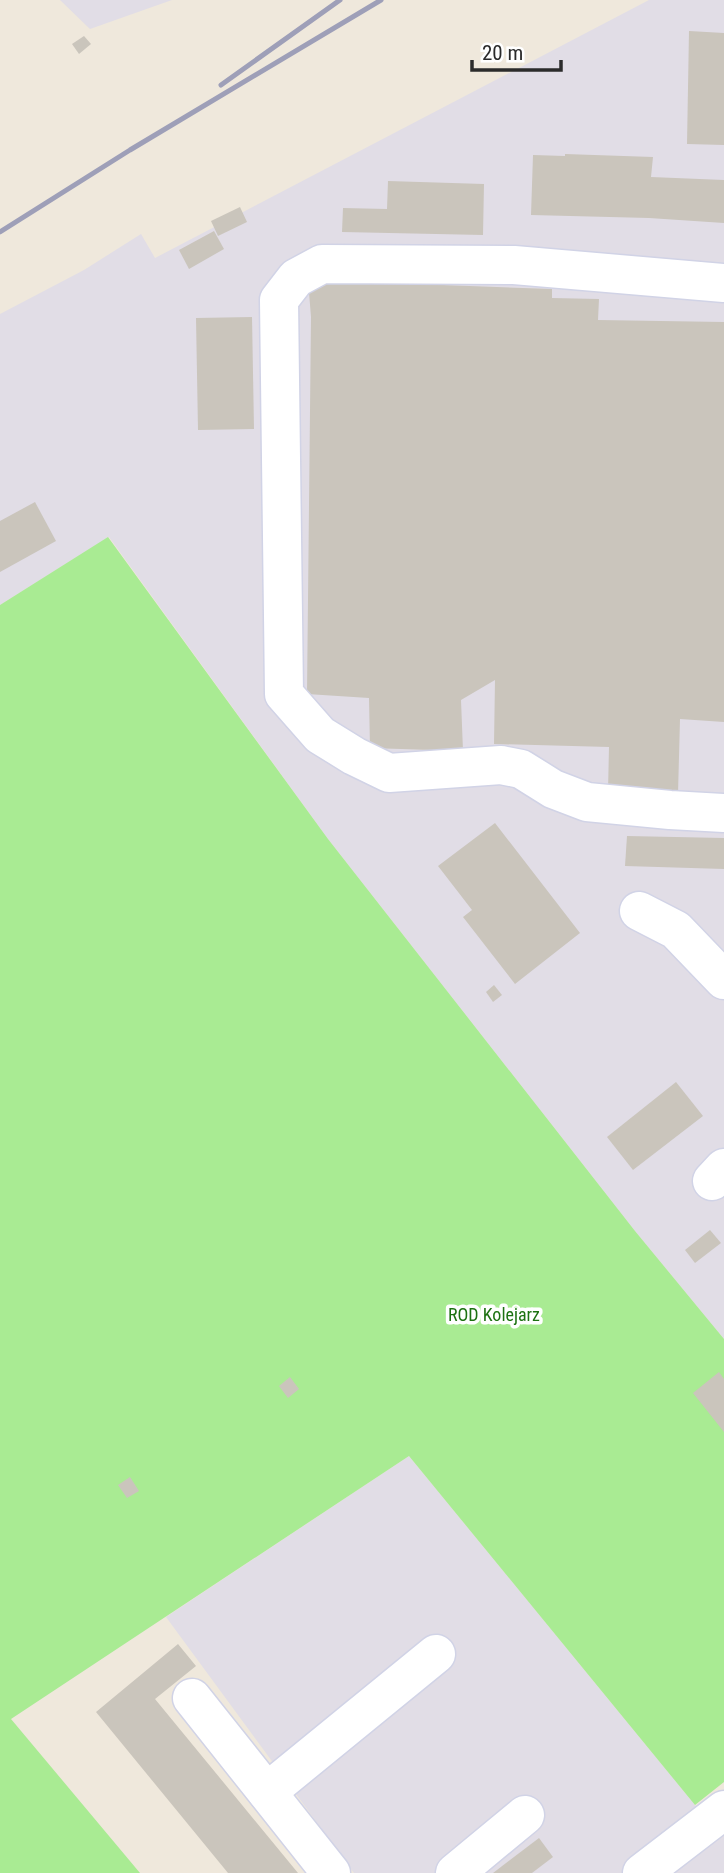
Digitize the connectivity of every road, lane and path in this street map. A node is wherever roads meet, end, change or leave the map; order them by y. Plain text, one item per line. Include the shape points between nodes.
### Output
1 (724, 283) edge
2 (724, 813) edge
3 (639, 911) dead end
4 (724, 980) edge
5 (436, 1654) dead end
6 (192, 1698) dead end
7 (267, 1792) junction
8 (724, 1810) edge
9 (525, 1815) dead end
10 (331, 1873) edge
11 (455, 1873) edge
12 (642, 1873) edge

1 - 2 street via 514,265 322,264 296,278 279,300 284,694 300,714 320,735 389,773 501,765 521,769 553,789 587,802
3 - 4 street via 676,930
5 - 7 street
6 - 7 street
7 - 10 street
8 - 12 street
9 - 11 street

